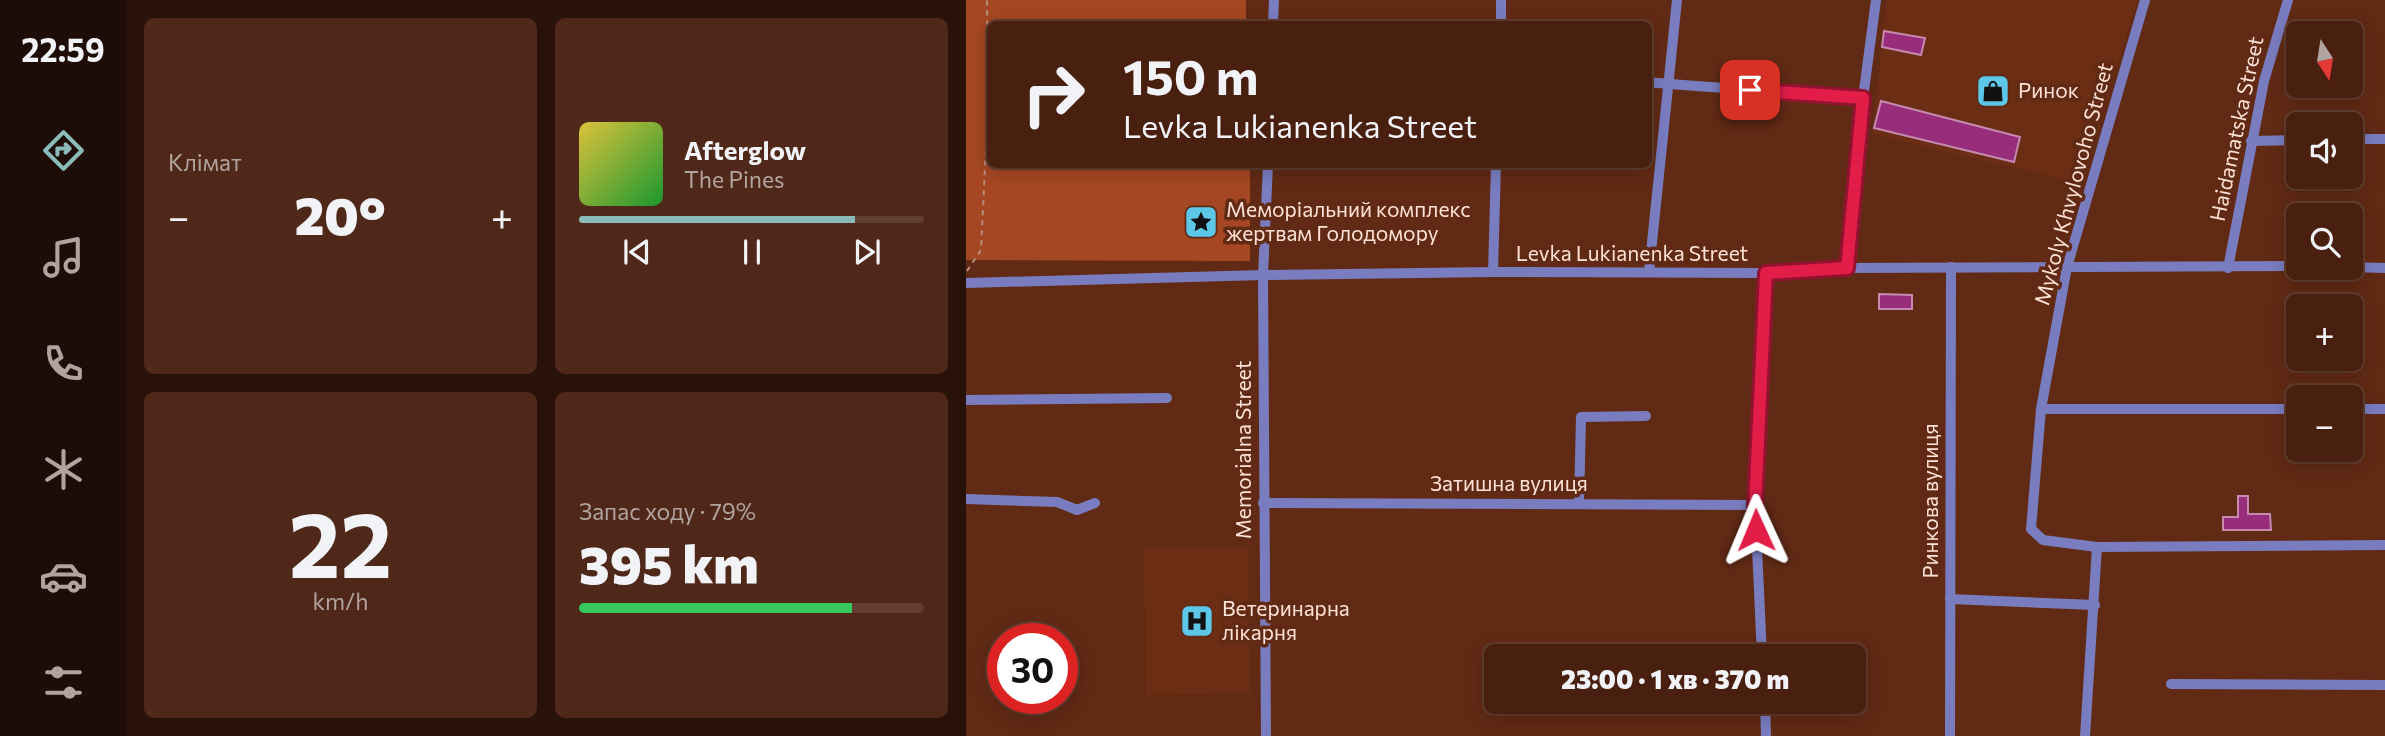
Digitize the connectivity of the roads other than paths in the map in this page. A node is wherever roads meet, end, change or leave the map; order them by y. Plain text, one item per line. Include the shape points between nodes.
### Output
1 (1274, 0) edge
2 (1501, 0) edge
3 (1678, 0) edge
4 (1876, 0) edge
5 (2145, 0) edge
6 (2288, 0) edge
7 (1273, 21) edge
8 (1500, 21) edge
9 (1652, 82) edge
10 (1670, 84) junction
11 (1863, 98) junction
12 (2363, 139) edge
13 (2385, 139) edge
14 (2286, 140) edge
15 (2251, 141) junction
16 (1268, 168) edge
17 (1496, 168) edge
18 (2286, 266) edge
19 (1951, 267) junction
20 (2067, 267) junction
21 (2363, 267) edge
22 (1847, 268) junction
23 (2228, 268) junction
24 (2385, 268) edge
25 (1493, 272) junction
26 (1649, 272) junction
27 (1766, 273) junction
28 (1263, 275) junction
29 (966, 283) edge
30 (1167, 398) dead end
31 (966, 400) edge
32 (2041, 409) junction
33 (2286, 409) edge
34 (2363, 409) edge
35 (2385, 409) edge
36 (1646, 416) dead end
37 (966, 499) edge
38 (1095, 503) dead end
39 (1264, 503) junction
40 (1579, 504) junction
41 (1755, 505) junction
42 (2385, 545) edge
43 (2097, 547) junction
44 (1950, 599) junction
45 (2095, 605) junction
46 (1761, 644) edge
47 (2171, 684) dead end
48 (2385, 685) edge
49 (1765, 714) edge
50 (1266, 736) edge
51 (1766, 736) edge
52 (1950, 736) edge
53 (2085, 736) edge

1 - 7 street
2 - 8 street
3 - 10 street
4 - 11 street
5 - 20 street, Mykoly Khvylovoho Street
6 - 15 street, Haidamatska Street
9 - 10 street
10 - 11 street
10 - 26 street
11 - 22 street
12 - 13 street
14 - 15 street
15 - 23 street, Haidamatska Street
16 - 28 street, Memorialna Street
17 - 25 street
18 - 23 street, Levka Lukianenka Street
19 - 20 street, Levka Lukianenka Street
19 - 22 street, Levka Lukianenka Street
19 - 44 street, Ринкова вулиця
20 - 23 street, Levka Lukianenka Street
20 - 32 street, Mykoly Khvylovoho Street
21 - 24 street
22 - 27 street, Levka Lukianenka Street
25 - 26 street, Levka Lukianenka Street
25 - 28 street, Levka Lukianenka Street
26 - 27 street, Levka Lukianenka Street
27 - 41 street
28 - 29 street, Levka Lukianenka Street
28 - 39 street, Memorialna Street
30 - 31 street
32 - 33 street
32 - 43 street, Mykoly Khvylovoho Street via 2031,528 2043,540
34 - 35 street
36 - 40 street via 1581,417
37 - 38 street via 1056,502 1077,510
39 - 40 street, Затишна вулиця
39 - 50 street, Memorialna Street
40 - 41 street, Затишна вулиця
41 - 46 street
42 - 43 street
43 - 45 street
44 - 45 street
44 - 52 street, Ринкова вулиця
45 - 53 street
47 - 48 street
49 - 51 street

